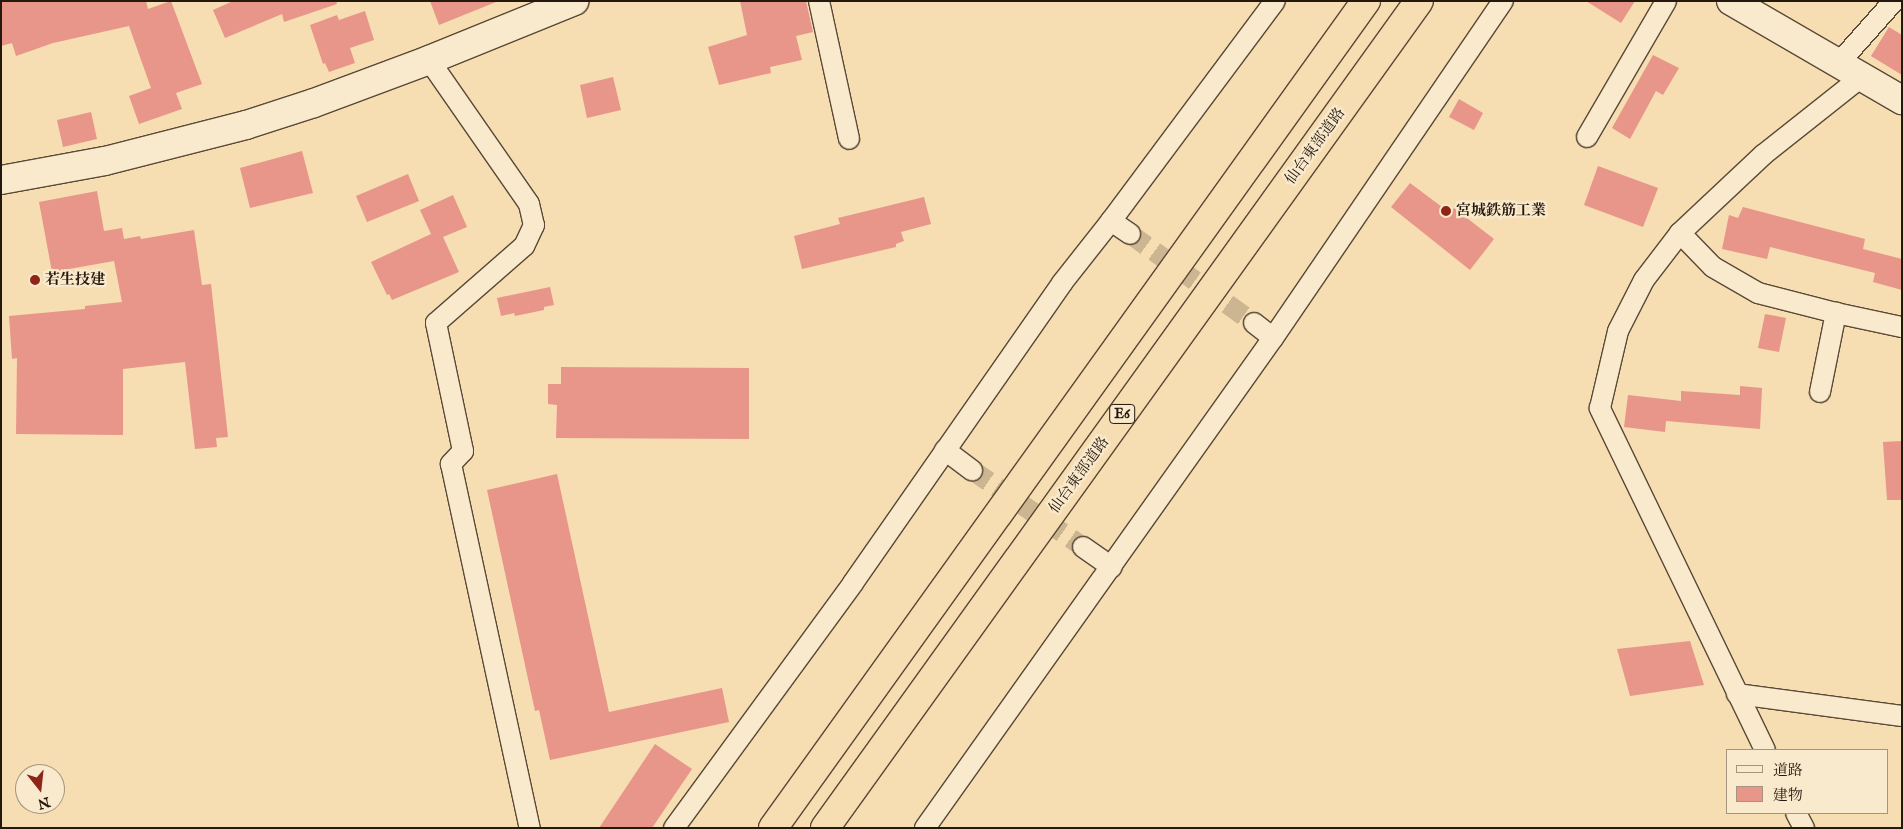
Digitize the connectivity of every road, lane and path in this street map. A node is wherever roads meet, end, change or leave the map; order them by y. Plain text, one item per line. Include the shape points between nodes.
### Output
1 (574, 1) edge
2 (819, 1) edge
3 (1275, 1) edge
4 (1366, 1) edge
5 (1419, 1) edge
6 (1503, 1) edge
7 (1666, 1) edge
8 (1731, 1) edge
9 (1894, 1) edge
10 (429, 60) junction
11 (1837, 65) junction
12 (1860, 78) junction
13 (1902, 100) edge
14 (1587, 137) dead end
15 (849, 139) dead end
16 (1, 180) edge
17 (1111, 221) junction
18 (1680, 232) junction
19 (1130, 234) tunnel mouth
20 (1836, 314) junction
21 (1254, 324) tunnel mouth
22 (1902, 327) edge
23 (1273, 338) junction
24 (1820, 392) dead end
25 (945, 450) junction
26 (972, 470) tunnel mouth
27 (1083, 547) tunnel mouth
28 (1112, 567) junction
29 (1737, 694) junction
30 (1902, 716) edge
31 (1764, 749) edge
32 (1797, 814) edge
33 (530, 828) edge
34 (674, 828) edge
35 (773, 828) edge
36 (826, 828) edge
37 (925, 828) edge
38 (1804, 828) edge

1 - 10 street
2 - 15 street
3 - 17 street
4 - 35 highway
5 - 36 highway, 仙台東部道路 / E6
6 - 23 street
7 - 14 street
8 - 11 street
9 - 11 street
10 - 16 street via 246,125 105,161
10 - 33 street via 529,204 534,225 524,246 436,323 463,452 451,464
11 - 12 street
12 - 13 street
12 - 18 street via 1763,155
17 - 19 street
17 - 25 street via 1062,283
18 - 20 street via 1713,267 1758,293
18 - 29 street via 1644,280 1618,331 1600,408
20 - 22 street
20 - 24 street
21 - 23 street
23 - 28 street
25 - 26 street
25 - 34 street via 853,583
27 - 28 street
28 - 37 street
29 - 30 street
29 - 31 street
32 - 38 street

